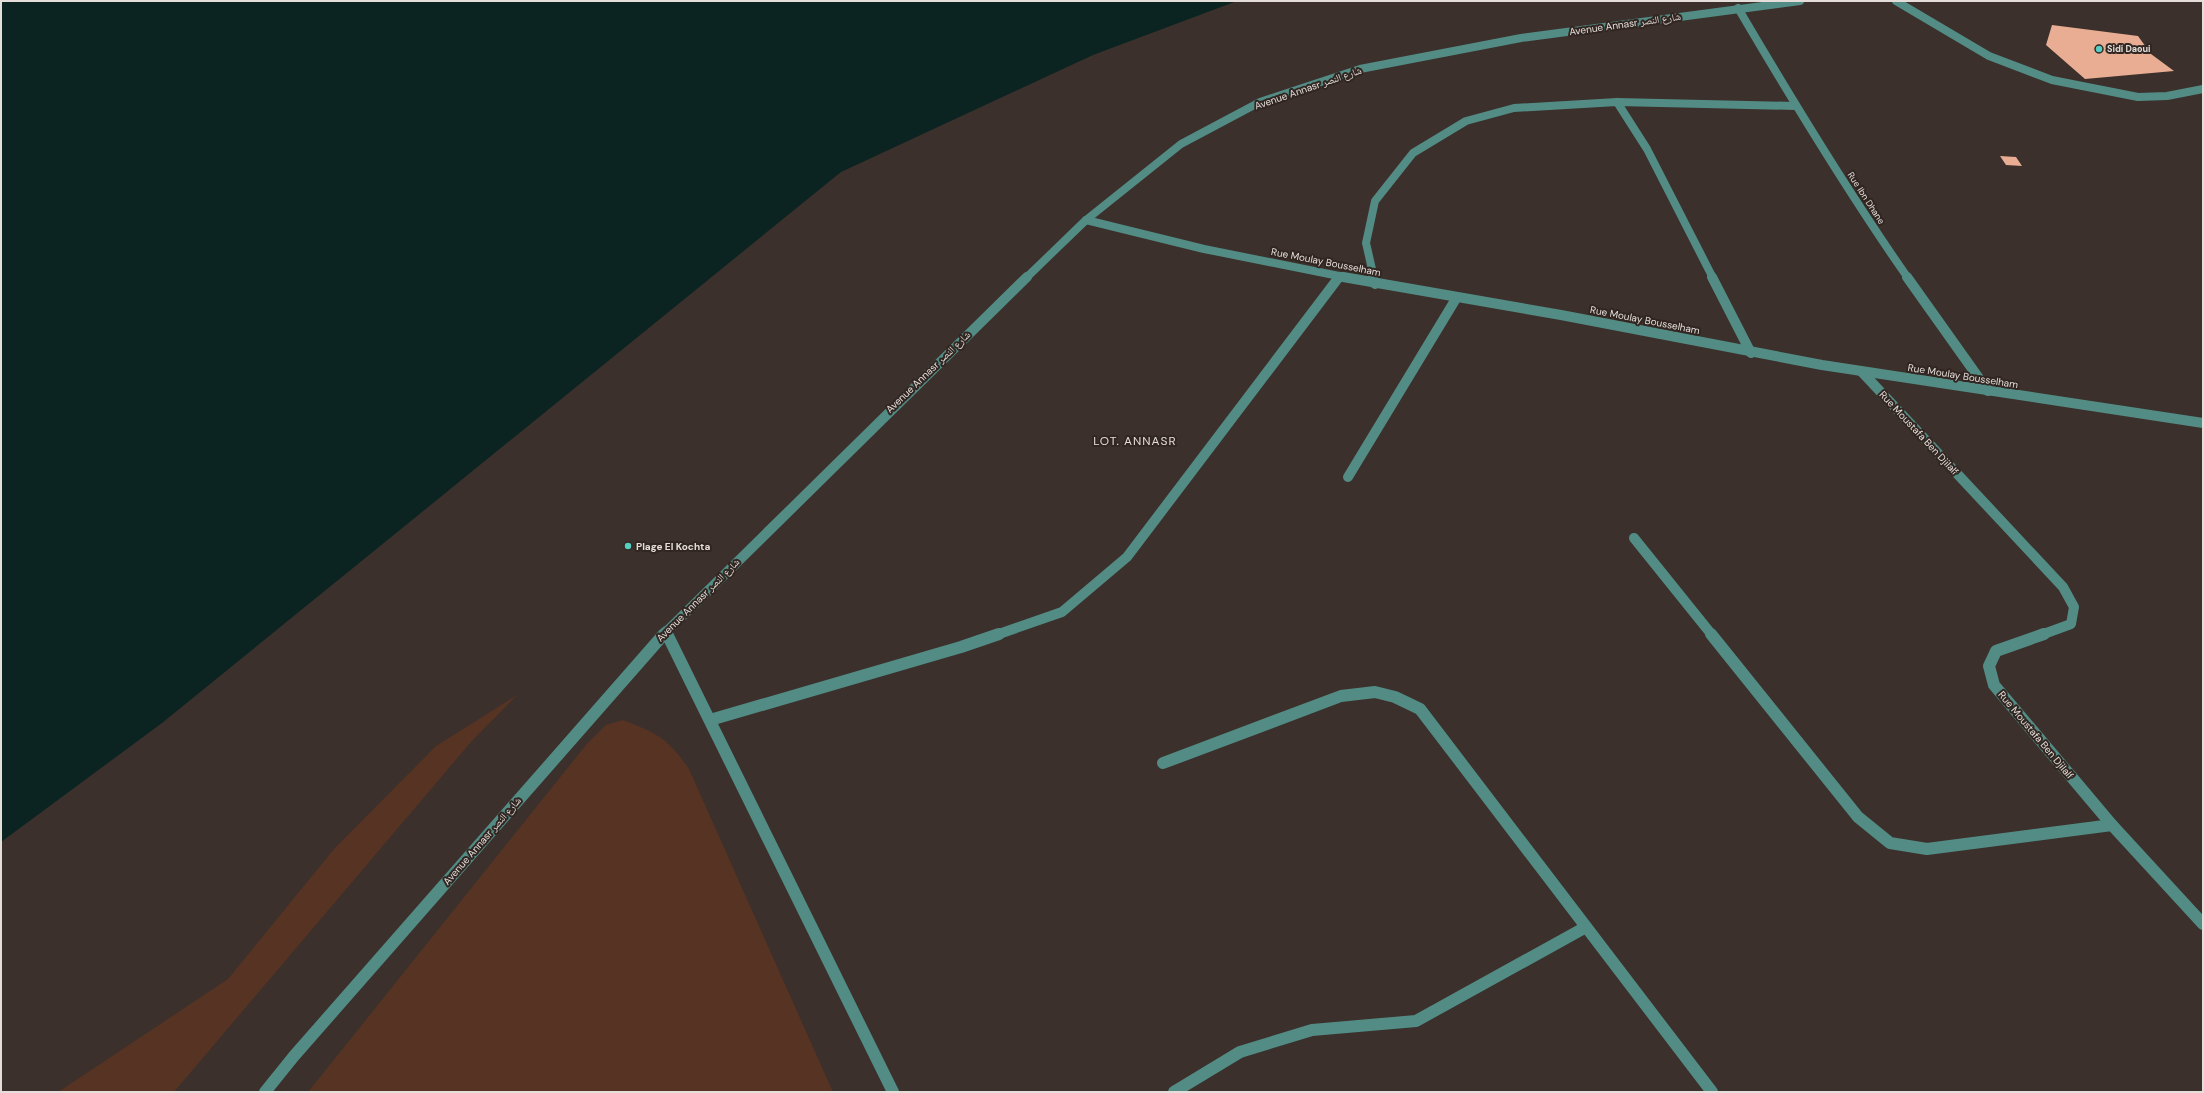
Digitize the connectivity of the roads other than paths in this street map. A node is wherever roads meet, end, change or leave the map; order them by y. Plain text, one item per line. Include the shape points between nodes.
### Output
1 (1800, 1) edge
2 (1896, 1) edge
3 (1738, 8) junction
4 (2203, 89) edge
5 (1617, 102) junction
6 (1795, 106) junction
7 (1086, 220) junction
8 (1340, 276) junction
9 (1375, 284) junction
10 (1457, 297) junction
11 (1751, 353) junction
12 (1862, 372) junction
13 (1988, 391) junction
14 (2203, 423) edge
15 (1348, 477) dead end
16 (1634, 538) dead end
17 (666, 631) junction
18 (710, 720) junction
19 (1163, 763) dead end
20 (2112, 825) junction
21 (2203, 924) edge
22 (1586, 928) junction
23 (264, 1092) edge
24 (893, 1092) edge
25 (1174, 1092) edge
26 (1712, 1092) edge

1 - 3 street, Avenue Annasr شارع النصر
2 - 4 street via 1989,56 2052,80 2138,97 2167,96
3 - 6 street, Rue Ibn Dhane
3 - 7 street, Avenue Annasr شارع النصر via 1521,38 1368,68 1267,99 1181,144
5 - 6 street
5 - 9 street via 1514,108 1466,121 1413,153 1375,201 1366,243
5 - 11 street via 1647,148
6 - 13 street, Rue Ibn Dhane via 1875,231
7 - 8 street, Rue Moulay Bousselham via 1160,241
7 - 17 street, Avenue Annasr شارع النصر via 940,360
8 - 9 street, Rue Moulay Bousselham
8 - 18 street via 1127,557 1062,612 961,647
9 - 10 street, Rue Moulay Bousselham
10 - 11 street, Rue Moulay Bousselham
10 - 15 street
11 - 12 street, Rue Moulay Bousselham
12 - 13 street, Rue Moulay Bousselham
12 - 20 street, Rue Moustafa Ben Djilalf via 2063,587 2074,607 2071,624 1996,651 1989,666 1994,685
13 - 14 street, Rue Moulay Bousselham
16 - 20 street via 1858,817 1890,843 1927,849
17 - 18 street
17 - 23 street, Avenue Annasr شارع النصر
18 - 24 street
19 - 22 street via 1341,696 1375,692 1395,697 1420,709
20 - 21 street, Rue Moustafa Ben Djilalf
22 - 25 street via 1416,1021 1312,1030 1240,1052
22 - 26 street

